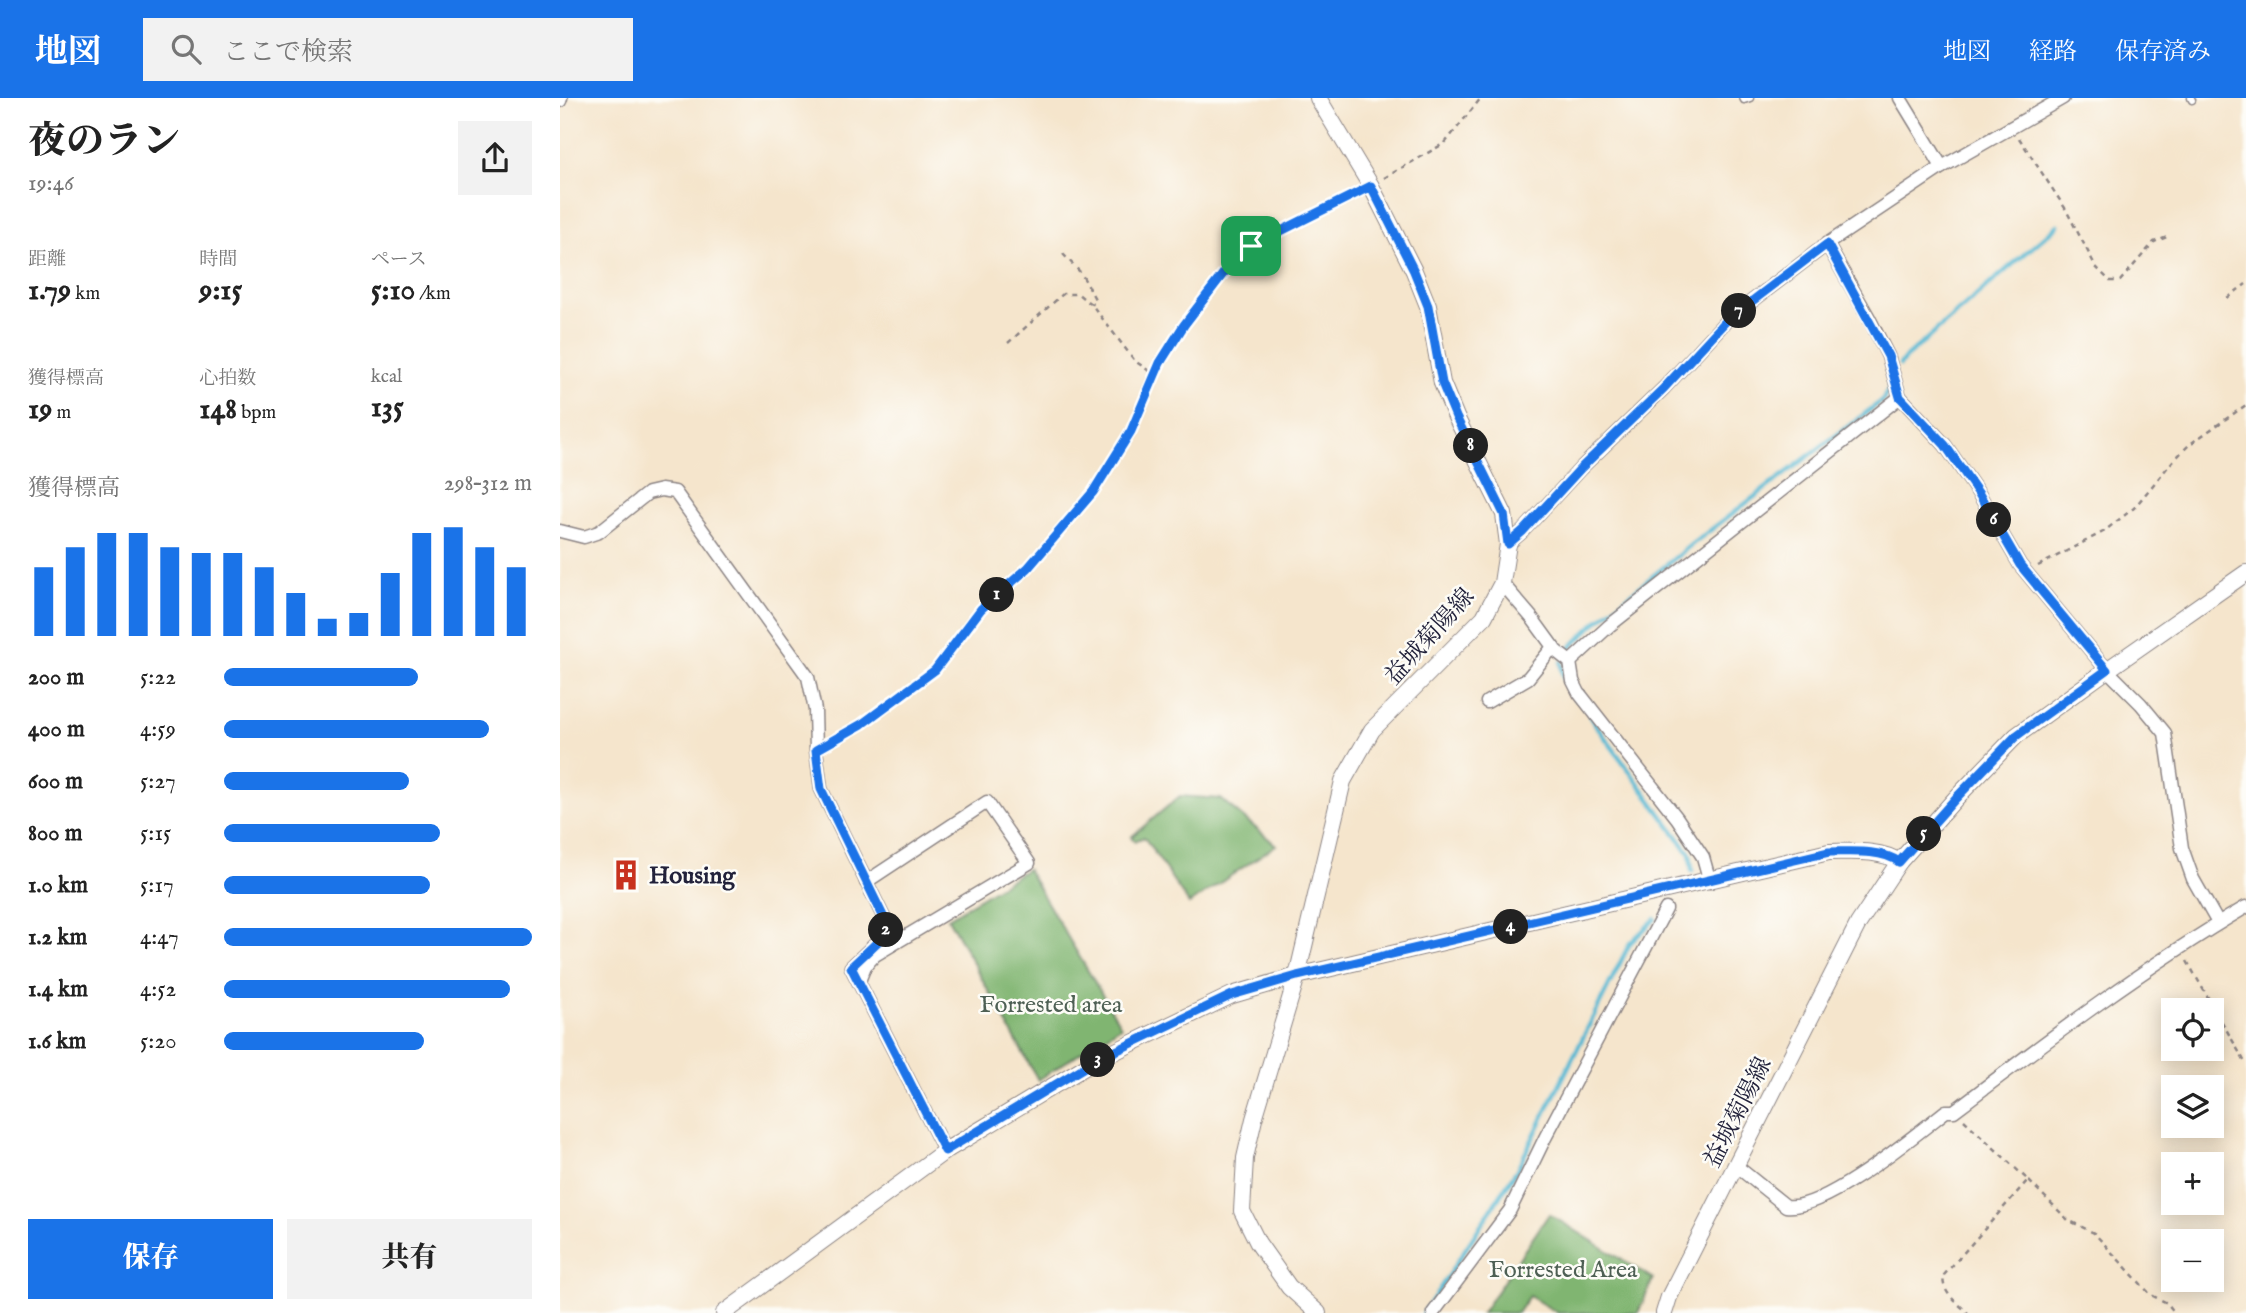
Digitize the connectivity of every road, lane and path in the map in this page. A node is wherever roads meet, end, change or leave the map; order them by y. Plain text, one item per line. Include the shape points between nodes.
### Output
1 (1318, 98) edge
2 (1481, 98) edge
3 (1743, 98) edge
4 (1750, 98) edge
5 (1900, 98) edge
6 (2063, 98) edge
7 (2045, 102) edge
8 (2012, 127) junction
9 (1942, 167) junction
10 (1371, 186) junction
11 (2166, 237) dead end
12 (1827, 244) junction
13 (1063, 254) dead end
14 (2246, 284) edge
15 (2227, 298) dead end
16 (1091, 305) junction
17 (1008, 342) dead end
18 (1155, 375) junction
19 (1900, 397) junction
20 (2246, 405) edge
21 (560, 531) edge
22 (1508, 544) junction
23 (2026, 571) junction
24 (2246, 573) edge
25 (1502, 583) junction
26 (1553, 646) junction
27 (1570, 662) junction
28 (2107, 670) junction
29 (1487, 702) dead end
30 (816, 750) junction
31 (1899, 862) junction
32 (1710, 881) junction
33 (866, 882) junction
34 (2246, 907) edge
35 (1666, 909) dead end
36 (2218, 923) junction
37 (2180, 948) junction
38 (1297, 976) junction
39 (859, 981) junction
40 (2246, 1064) edge
41 (1954, 1111) junction
42 (945, 1151) junction
43 (1735, 1165) junction
44 (2028, 1180) junction
45 (724, 1313) edge
46 (1318, 1313) edge
47 (1433, 1313) edge
48 (1664, 1313) edge
49 (1968, 1313) edge
50 (2175, 1313) edge

1 - 10 main road, 益城菊陽線
2 - 10 path via 1445,143
3 - 4 lane
5 - 9 street
6 - 7 street
7 - 8 street
8 - 9 street
8 - 11 path via 2065,208 2096,267 2110,281 2120,281 2154,242
9 - 12 street
10 - 18 path via 1251,246 1184,325
10 - 22 main road, 益城菊陽線 via 1428,306 1442,383 1504,514
12 - 19 street via 1888,356
12 - 22 street via 1726,321
13 - 16 path via 1081,273 1095,299
14 - 15 path
16 - 17 path via 1078,294 1063,294
16 - 18 path via 1135,361
18 - 30 path via 1131,431 1093,492 1028,568 981,609 935,670 862,724
19 - 23 street via 1945,445
19 - 27 street via 1609,626
20 - 23 path via 2190,444 2134,508 2103,532
21 - 30 street via 584,537 599,532 648,493 675,492 808,677
22 - 25 main road, 益城菊陽線
23 - 28 street
24 - 28 main road, 益城菊陽線
25 - 26 street
25 - 38 main road, 益城菊陽線 via 1484,618 1372,730 1343,781
26 - 27 street
26 - 29 street via 1528,678
27 - 32 street via 1579,693 1676,818 1703,857
28 - 31 main road, 益城菊陽線 via 2016,736
28 - 36 street via 2165,733 2182,848
30 - 33 street via 821,789
31 - 32 main road via 1862,852 1829,852
31 - 43 main road, 益城菊陽線 via 1858,924
32 - 38 main road
33 - 39 street via 886,922 886,934 851,967
33 - 39 street via 987,802 1029,863 875,955
34 - 36 street
35 - 47 street via 1510,1210
36 - 37 street
37 - 40 path
37 - 41 street
38 - 42 main road via 1232,995 1093,1062
38 - 46 main road, 益城菊陽線 via 1254,1119 1245,1158 1242,1211 1289,1287
39 - 42 street
41 - 43 street via 1946,1111 1841,1187 1794,1207 1786,1206
41 - 44 path
42 - 45 main road
43 - 48 main road, 益城菊陽線
44 - 49 path via 1944,1275 1945,1291
44 - 50 path via 2068,1220 2094,1234 2151,1295

